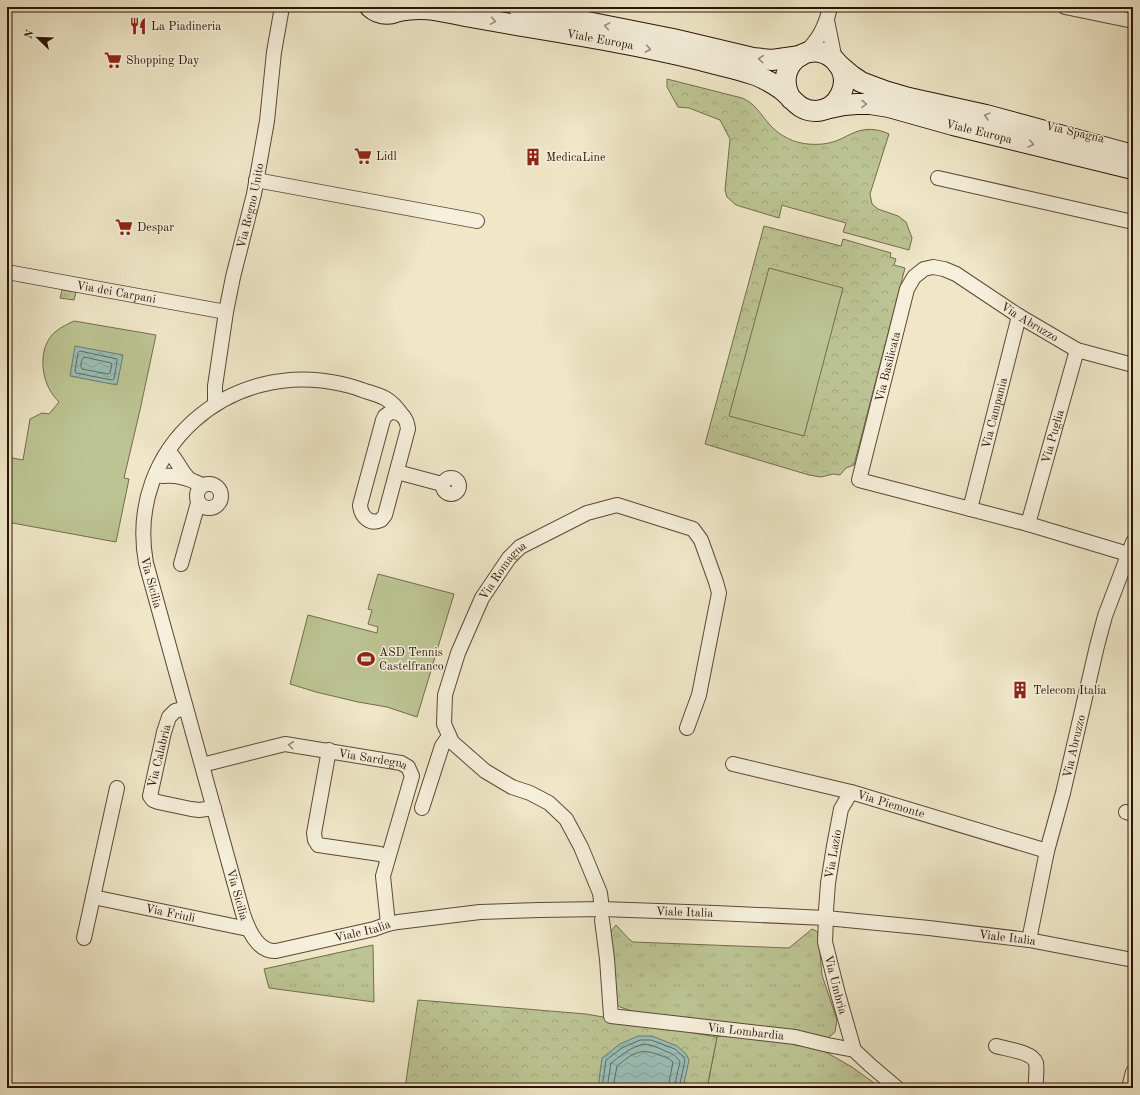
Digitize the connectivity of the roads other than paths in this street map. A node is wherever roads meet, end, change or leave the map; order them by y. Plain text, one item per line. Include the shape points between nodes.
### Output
1 (282, 7) edge
2 (370, 7) edge
3 (518, 7) edge
4 (1065, 7) edge
5 (402, 9) edge
6 (829, 13) edge
7 (1133, 21) edge
8 (802, 54) junction
9 (837, 62) junction
10 (791, 100) junction
11 (825, 109) junction
12 (1016, 124) junction
13 (1133, 145) edge
14 (1133, 155) edge
15 (1133, 169) edge
16 (938, 178) dead end
17 (256, 180) junction
18 (477, 221) dead end
19 (1133, 222) edge
20 (933, 267) joint
21 (7, 272) edge
22 (226, 312) junction
23 (1019, 316) junction
24 (1077, 350) junction
25 (1133, 365) edge
26 (364, 390) junction
27 (215, 404) junction
28 (402, 415) junction
29 (382, 424) junction
30 (168, 451) junction
31 (397, 472) junction
32 (156, 475) junction
33 (188, 478) junction
34 (859, 480) joint
35 (442, 484) dead end
36 (202, 485) junction
37 (198, 503) junction
38 (970, 509) junction
39 (1028, 524) junction
40 (1130, 548) edge
41 (181, 564) dead end
42 (186, 708) junction
43 (687, 728) dead end
44 (449, 736) junction
45 (330, 750) junction
46 (733, 764) dead end
47 (202, 765) junction
48 (117, 788) dead end
49 (851, 792) junction
50 (214, 808) junction
51 (422, 808) dead end
52 (1047, 851) junction
53 (388, 858) junction
54 (93, 897) junction
55 (602, 914) junction
56 (826, 918) junction
57 (388, 924) junction
58 (248, 929) junction
59 (84, 938) dead end
60 (1029, 940) junction
61 (1133, 960) edge
62 (609, 984) joint
63 (996, 1046) dead end
64 (854, 1050) junction
65 (1133, 1072) edge
66 (897, 1088) edge
67 (1035, 1088) edge
68 (1129, 1088) edge

1 - 17 street, Via Regno Unito
2 - 5 street, Viale Europa via 383,14 392,14
8 -> 3 street, Viale Europa via 772,60 753,58
4 - 7 street
5 -> 10 street, Viale Europa via 436,9 670,53 752,73 774,84
6 - 8 street via 821,35
6 - 9 street via 833,53
8 - 9 street, Viale Europa via 821,52
8 - 10 street via 789,66 786,76 785,86
9 - 11 street via 844,76 843,89 836,101
12 -> 9 street, Viale Europa via 866,85
10 - 11 street, Viale Europa via 807,110
11 -> 15 street, Viale Europa via 857,104 889,107
12 - 13 street, Via Spagna via 1063,128
12 - 14 street, Viale Europa
16 - 19 street
17 - 18 street
17 - 22 street, Via Regno Unito
20 - 23 street, Via Abruzzo via 956,274
20 - 34 street, Via Basilicata via 924,269 914,276 907,289
21 - 22 street, Via dei Carpani
22 - 27 street, Via Regno Unito via 215,386
23 - 24 street, Via Abruzzo
23 - 38 street, Via Campania
24 - 25 street, Via Abruzzo
24 - 39 street, Via Puglia
26 - 27 street, Via Sicilia via 326,381 293,379 267,382 248,388
26 - 28 street, Via Sicilia via 386,398
26 - 29 street, Via Sicilia via 380,408
27 - 30 street, Via Sicilia via 185,430
28 - 29 street via 390,412 384,416
28 - 31 street, Via Sicilia via 407,421 408,429
29 - 31 street, Via Sicilia via 360,505 366,519 376,522 384,517
30 - 32 street, Via Sicilia
30 - 33 street
31 - 35 street
32 - 33 street
32 - 42 street, Via Sicilia via 146,513 144,552
33 - 36 street
34 - 38 street, Via Abruzzo
36 - 37 street via 196,495
36 - 37 street via 214,485 220,491 221,499 213,508 205,508
37 - 41 street
38 - 39 street, Via Abruzzo
39 - 40 street, Via Abruzzo
40 - 52 street, Via Abruzzo via 1100,634
42 - 47 street, Via Sicilia
42 - 50 street, Via Calabria via 175,711 169,717 150,796 158,802 191,809
43 - 44 street, Via Romagna via 700,687 719,593 716,582 701,540 693,529 617,505 580,516 520,547 509,558 482,598 458,653 445,695 444,724
44 - 51 street via 442,746
44 - 55 street, Via Romagna via 452,742 485,771 512,787 549,803 566,819 581,846 601,897
45 -> 47 street, Via Sardegna via 285,744
45 - 53 street via 314,833 315,840 318,845 380,854
45 - 53 street, Via Sardegna via 401,763 408,767 412,776
46 - 49 street, Via Piemonte
47 - 50 street, Via Sicilia
48 - 54 street
49 - 52 street, Via Piemonte
49 - 56 street, Via Lazio via 841,809 828,884
50 - 58 street, Via Sicilia
52 - 60 street, Via Abruzzo
53 - 57 street, Via Sardegna via 383,876
54 - 58 street, Via Friuli
54 - 59 street
55 - 56 street, Viale Italia
55 - 57 street, Viale Italia via 539,910 480,912
55 - 62 street, Via Romagna
56 - 60 street, Viale Italia
56 - 64 street, Via Umbria via 825,942
57 - 58 street, Viale Italia via 274,951 259,945
60 - 61 street, Viale Italia
62 - 64 street, Via Lombardia via 612,1016 795,1037
63 - 67 street via 1027,1054 1034,1059
64 - 66 street
65 - 68 street

